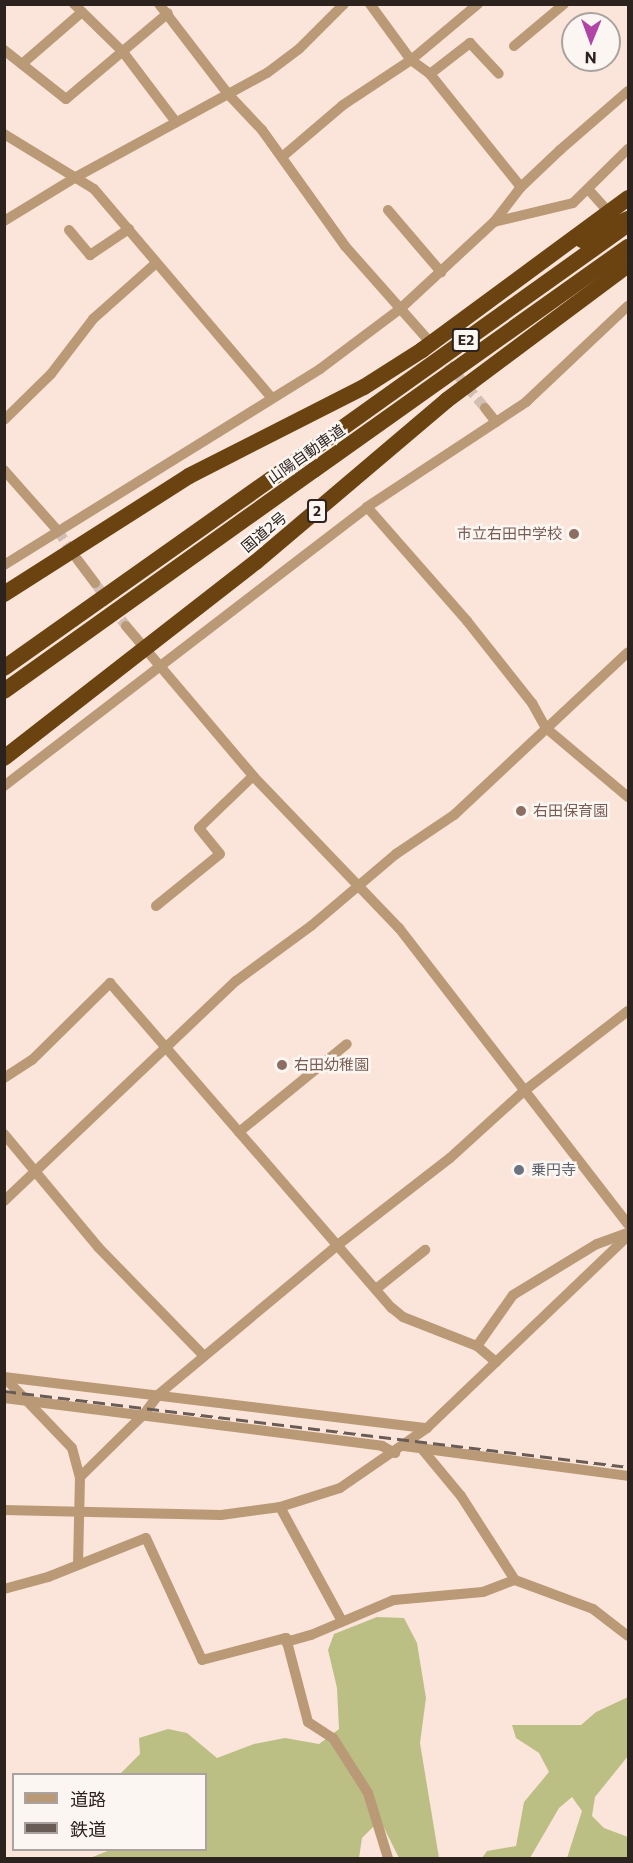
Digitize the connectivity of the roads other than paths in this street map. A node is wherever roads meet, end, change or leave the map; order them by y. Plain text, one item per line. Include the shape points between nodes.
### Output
1 (159, 4) edge
2 (344, 4) edge
3 (370, 4) edge
4 (478, 4) edge
5 (564, 4) edge
6 (78, 8) edge
7 (168, 13) junction
8 (514, 45) dead end
9 (4, 50) edge
10 (123, 52) junction
11 (411, 60) junction
12 (22, 64) junction
13 (430, 74) junction
14 (499, 74) dead end
15 (628, 91) edge
16 (228, 94) junction
17 (176, 122) junction
18 (4, 134) edge
19 (628, 149) edge
20 (282, 157) junction
21 (76, 177) junction
22 (522, 187) junction
23 (588, 189) junction
24 (628, 198) edge
25 (388, 210) dead end
26 (608, 212) junction
27 (628, 219) edge
28 (4, 221) edge
29 (494, 222) junction
30 (628, 224) edge
31 (129, 229) junction
32 (69, 230) dead end
33 (628, 247) edge
34 (546, 257) junction
35 (156, 263) junction
36 (628, 265) edge
37 (441, 272) junction
38 (628, 308) edge
39 (400, 309) junction
40 (429, 341) tunnel mouth
41 (271, 397) junction
42 (485, 408) tunnel mouth
43 (4, 420) edge
44 (496, 422) junction
45 (4, 470) edge
46 (367, 507) junction
47 (58, 531) junction
48 (77, 559) tunnel mouth
49 (4, 565) edge
50 (95, 583) tunnel mouth
51 (7, 592) edge
52 (126, 626) tunnel mouth
53 (144, 649) junction
54 (628, 652) edge
55 (4, 668) edge
56 (158, 668) junction
57 (119, 669) junction
58 (4, 691) edge
59 (546, 728) junction
60 (4, 743) edge
61 (4, 758) edge
62 (253, 776) junction
63 (4, 786) edge
64 (628, 797) edge
65 (359, 884) junction
66 (156, 906) dead end
67 (628, 1011) edge
68 (347, 1044) dead end
69 (163, 1047) junction
70 (4, 1078) edge
71 (524, 1091) junction
72 (239, 1131) junction
73 (4, 1134) edge
74 (34, 1171) junction
75 (4, 1201) edge
76 (628, 1224) edge
77 (628, 1235) edge
78 (339, 1244) junction
79 (425, 1250) dead end
80 (376, 1289) junction
81 (477, 1346) junction
82 (204, 1356) junction
83 (496, 1362) junction
84 (4, 1377) edge
85 (159, 1394) junction
86 (4, 1398) edge
87 (26, 1400) junction
88 (144, 1414) junction
89 (427, 1428) junction
90 (400, 1449) junction
91 (422, 1449) junction
92 (628, 1476) edge
93 (80, 1477) junction
94 (280, 1508) junction
95 (4, 1510) edge
96 (80, 1511) junction
97 (78, 1565) junction
98 (515, 1580) junction
99 (4, 1589) edge
100 (342, 1621) junction
101 (628, 1636) edge
102 (286, 1641) junction
103 (388, 1858) edge

1 - 7 street
2 - 16 street via 299,49
3 - 11 street
4 - 11 street
5 - 8 street
6 - 10 street
6 - 12 street
7 - 10 street
7 - 16 street
9 - 12 street
10 - 12 street via 66,99
10 - 17 street
11 - 13 street
11 - 20 street via 343,105
13 - 14 street via 470,43
13 - 22 street
15 - 22 street
16 - 17 street
16 - 20 street
17 - 21 street
18 - 21 street
19 - 23 street
20 - 39 street via 345,246
21 - 28 street
21 - 31 street via 94,189
22 - 29 street
23 - 26 street
23 - 29 street via 573,203
24 - 26 highway
25 - 37 street
26 - 34 highway
27 - 34 highway
29 - 37 street
30 - 55 highway, 山陽自動車道 / E2, bridge
31 - 32 street via 90,255
31 - 35 street
33 - 58 highway, 山陽自動車道 / E2, bridge
34 - 51 highway via 422,350 364,387 189,476
35 - 41 street
35 - 43 street via 93,319 51,374
36 - 53 highway, 国道2号 / 2 via 447,400 256,562
37 - 39 street
38 - 44 street via 526,402
39 - 40 street
39 - 41 street via 320,369
41 - 47 street
42 - 44 street
44 - 46 street
45 - 47 street
46 - 56 street
46 - 59 street via 467,621 532,703
47 - 49 street
48 - 50 street
52 - 53 street
53 - 56 street
53 - 57 highway, 国道2号 / 2
54 - 59 street
56 - 62 street
56 - 63 street
57 - 60 highway via 92,681
57 - 61 highway, 国道2号 / 2
59 - 64 street
59 - 65 street via 454,815
62 - 65 street
62 - 66 street via 199,828 220,854
65 - 69 street via 236,981
65 - 71 street via 428,964
67 - 71 street
68 - 72 street
69 - 70 street via 110,983 32,1060
69 - 72 street
69 - 74 street
71 - 76 street
71 - 78 street via 450,1158
72 - 78 street
73 - 74 street
74 - 75 street
74 - 82 street via 98,1247
77 - 81 street via 597,1244 513,1295
77 - 83 street
78 - 80 street
78 - 82 street
79 - 80 street
80 - 81 street via 403,1317
81 - 83 street
82 - 85 street
83 - 89 street
84 - 85 street
84 - 87 street
85 - 88 street
85 - 89 street
86 - 87 street
87 - 88 street
87 - 93 street via 72,1448
88 - 90 street
88 - 93 street
89 - 90 street
90 - 91 street
90 - 94 street via 340,1488
91 - 92 street
91 - 98 street via 461,1496
93 - 96 street
94 - 96 street via 221,1515
94 - 100 street
95 - 96 street
96 - 97 street
97 - 99 street
97 - 102 street via 146,1538 202,1660
98 - 100 street via 483,1592 394,1600
98 - 101 street via 593,1609
100 - 102 street
102 - 103 street via 308,1722 333,1738 368,1793

